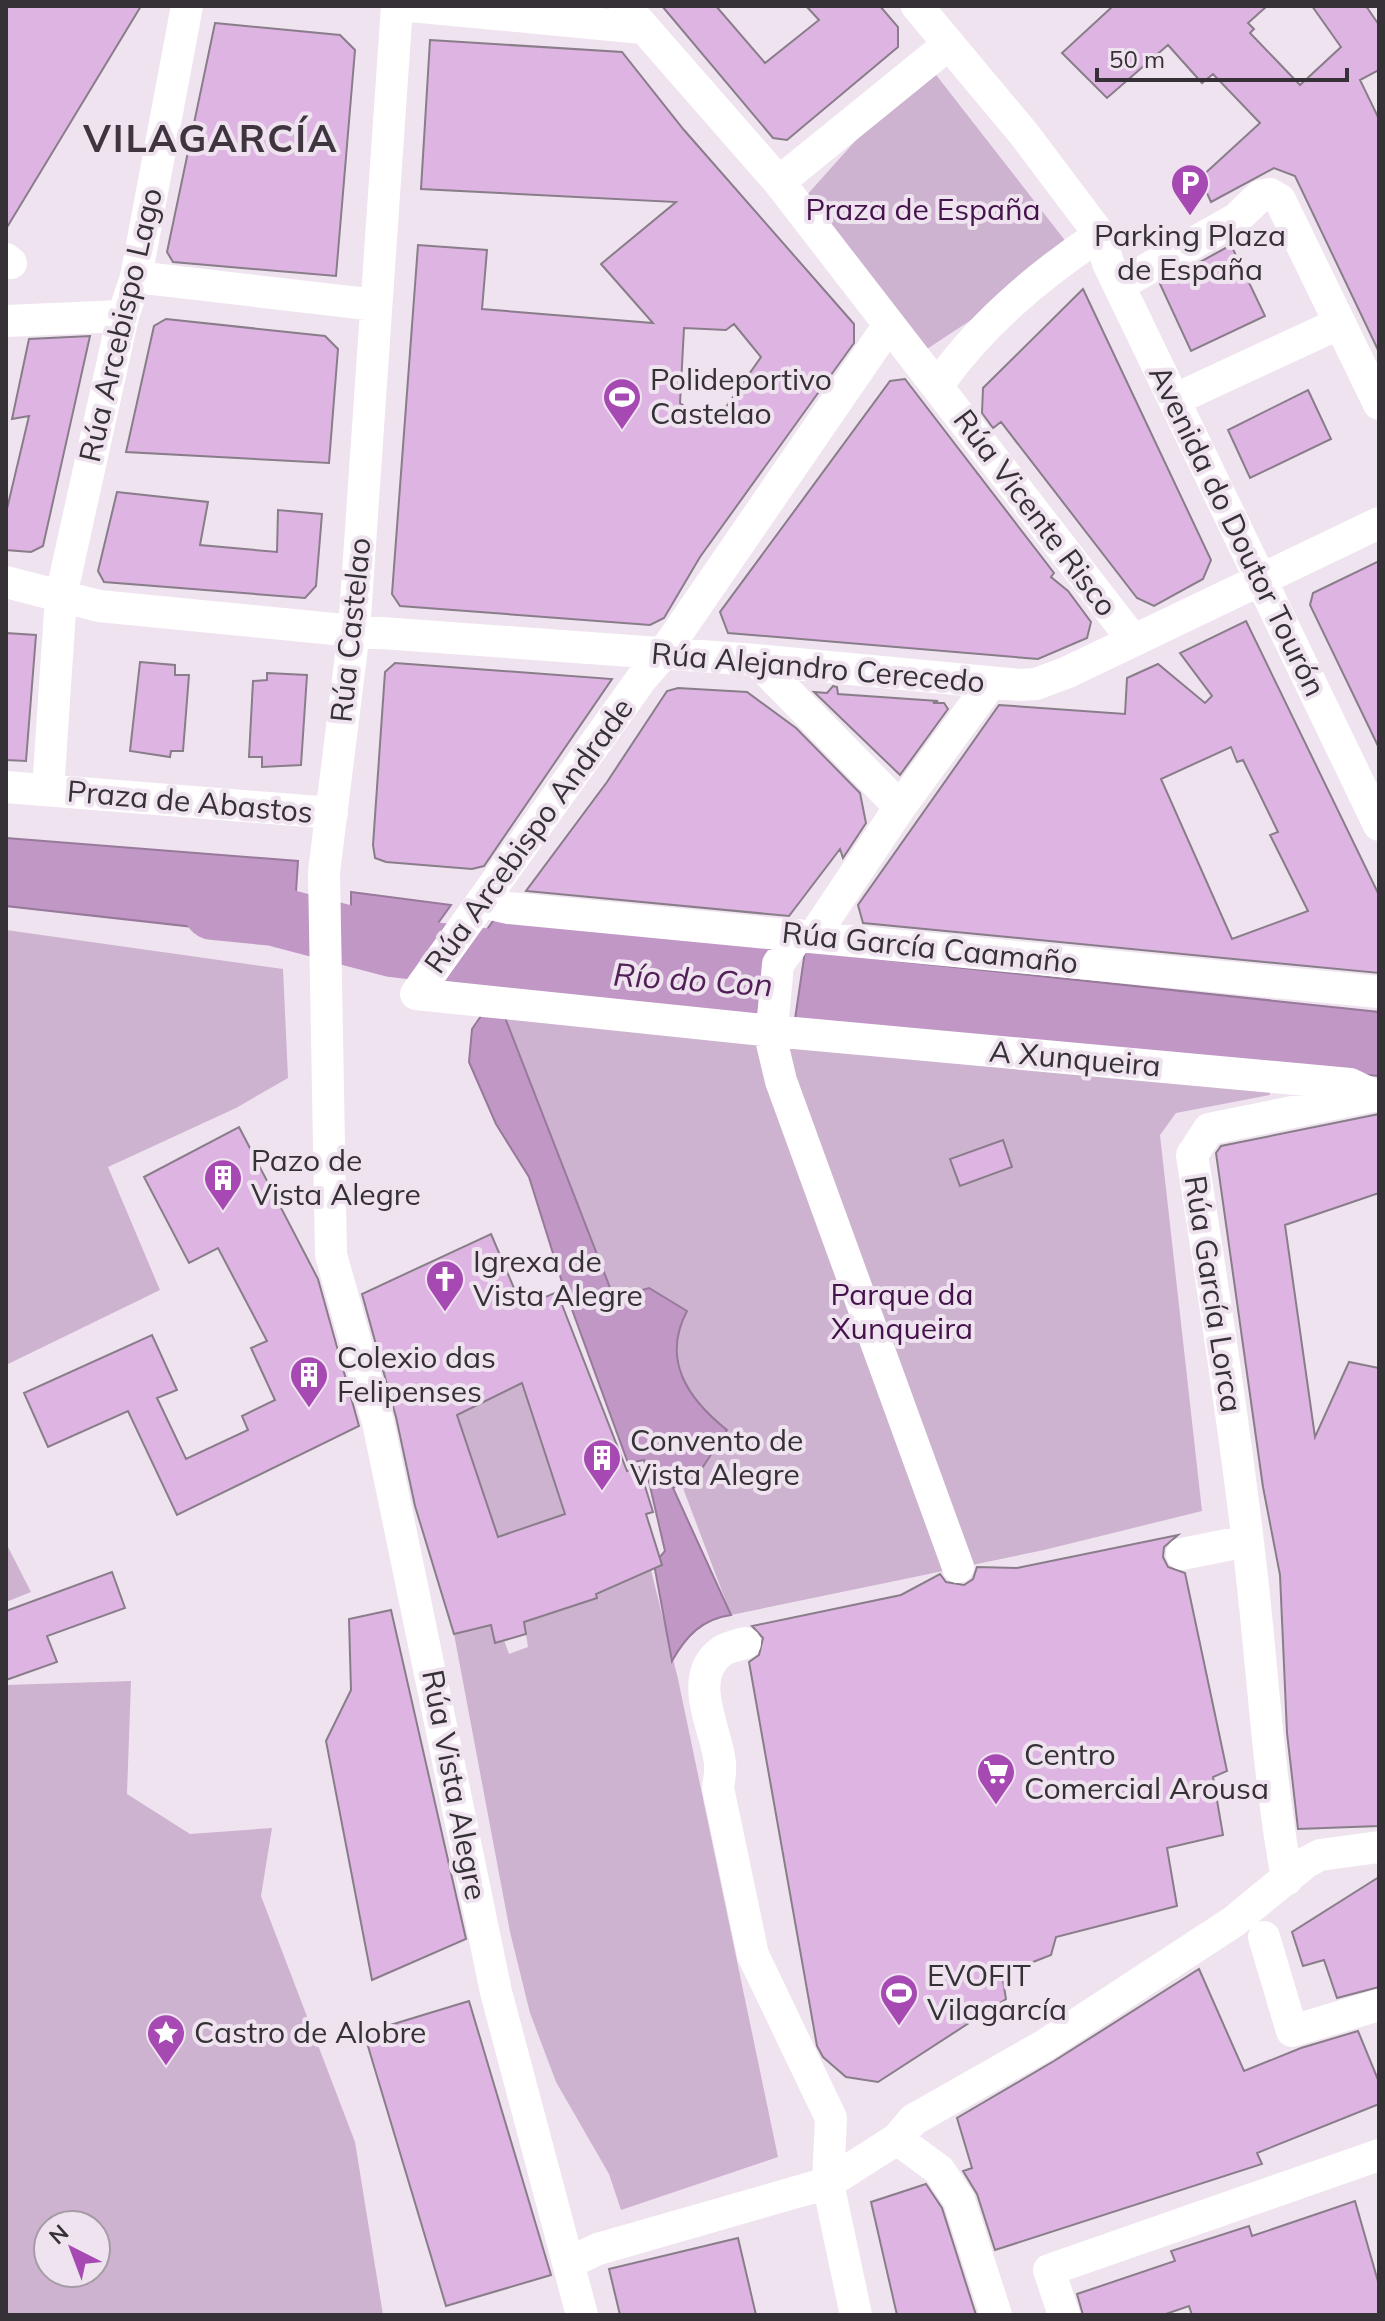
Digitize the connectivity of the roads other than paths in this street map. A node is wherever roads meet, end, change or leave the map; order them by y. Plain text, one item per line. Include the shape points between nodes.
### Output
1 (187, 6) edge
2 (397, 6) edge
3 (410, 6) edge
4 (917, 6) edge
5 (633, 17) edge
6 (949, 44) junction
7 (779, 182) junction
8 (1193, 221) dead end
9 (1109, 261) junction
10 (136, 277) junction
11 (376, 305) junction
12 (123, 316) junction
13 (6, 321) edge
14 (1340, 323) junction
15 (889, 325) junction
16 (938, 385) junction
17 (1191, 392) dead end
18 (1379, 404) edge
19 (1379, 523) edge
20 (1260, 580) junction
21 (6, 582) edge
22 (61, 596) junction
23 (354, 631) junction
24 (1133, 640) junction
25 (663, 654) junction
26 (756, 660) junction
27 (990, 684) junction
28 (6, 787) edge
29 (48, 790) junction
30 (900, 807) junction
31 (332, 813) junction
32 (1379, 825) edge
33 (482, 902) junction
34 (806, 936) junction
35 (1379, 992) edge
36 (416, 994) joint
37 (773, 1031) junction
38 (1377, 1095) edge
39 (331, 1255) joint
40 (1247, 1541) junction
41 (1182, 1554) dead end
42 (958, 1567) dead end
43 (745, 1643) dead end
44 (1379, 1847) edge
45 (1287, 1879) junction
46 (1264, 1937) dead end
47 (1379, 2005) edge
48 (897, 2139) junction
49 (1379, 2155) edge
50 (828, 2183) junction
51 (568, 2263) junction
52 (582, 2315) edge
53 (856, 2315) edge
54 (996, 2315) edge
55 (1064, 2315) edge

1 - 10 street, Rúa Arcebispo Lago
2 - 11 street, Rúa Castelao
3 - 5 street
4 - 6 street
5 - 7 street
6 - 7 street
6 - 9 street via 1024,134
7 - 15 street
8 - 9 street
9 - 14 street via 1236,219 1260,196 1270,194 1280,200
9 - 16 street via 1012,304 959,356
9 - 20 street, Avenida do Doutor Tourón
10 - 11 street
10 - 12 street, Rúa Arcebispo Lago
11 - 23 street, Rúa Castelao
12 - 13 street
12 - 22 street, Rúa Arcebispo Lago
14 - 17 street
14 - 18 street
15 - 16 street
15 - 25 street, Rúa Arcebispo Andrade
16 - 24 street, Rúa Vicente Risco
19 - 20 street, Rúa Alejandro Cerecedo
20 - 24 street, Rúa Alejandro Cerecedo
20 - 32 street, Avenida do Doutor Tourón
21 - 22 street, Rúa Alejandro Cerecedo
22 - 23 street, Rúa Alejandro Cerecedo via 99,606
22 - 29 street, Praza de Abastos
23 - 25 street, Rúa Alejandro Cerecedo
23 - 31 street, Rúa Castelao
24 - 27 street, Rúa Alejandro Cerecedo via 1051,680
25 - 26 street, Rúa Alejandro Cerecedo
25 - 33 street, Rúa Arcebispo Andrade
26 - 27 street, Rúa Alejandro Cerecedo
26 - 30 street
27 - 30 street
28 - 29 street, Praza de Abastos
29 - 31 street, Praza de Abastos
30 - 34 street
31 - 39 street, Rúa Castelao via 324,872
33 - 34 street, Rúa García Caamaño
33 - 36 street, Rúa Arcebispo Andrade
34 - 35 street, Rúa García Caamaño
34 - 37 street via 778,964
36 - 37 street, A Xunqueira
37 - 38 street, A Xunqueira via 1350,1084
37 - 42 street via 781,1081
38 - 40 street, Rúa García Lorca via 1209,1129 1192,1155
39 - 51 street, Rúa Vista Alegre via 378,1422 496,1992
40 - 41 street
40 - 45 street, Rúa García Lorca
43 - 50 street via 722,1651 705,1680 720,1764 718,1788 753,1955 831,2118
44 - 45 street via 1320,1855
45 - 48 street via 1233,1922 1045,2045 913,2120
46 - 47 street via 1292,2031
48 - 50 street
48 - 54 street via 939,2170 959,2200
49 - 55 street via 1049,2270
50 - 51 street via 598,2249
50 - 53 street
51 - 52 street, Rúa Vista Alegre

